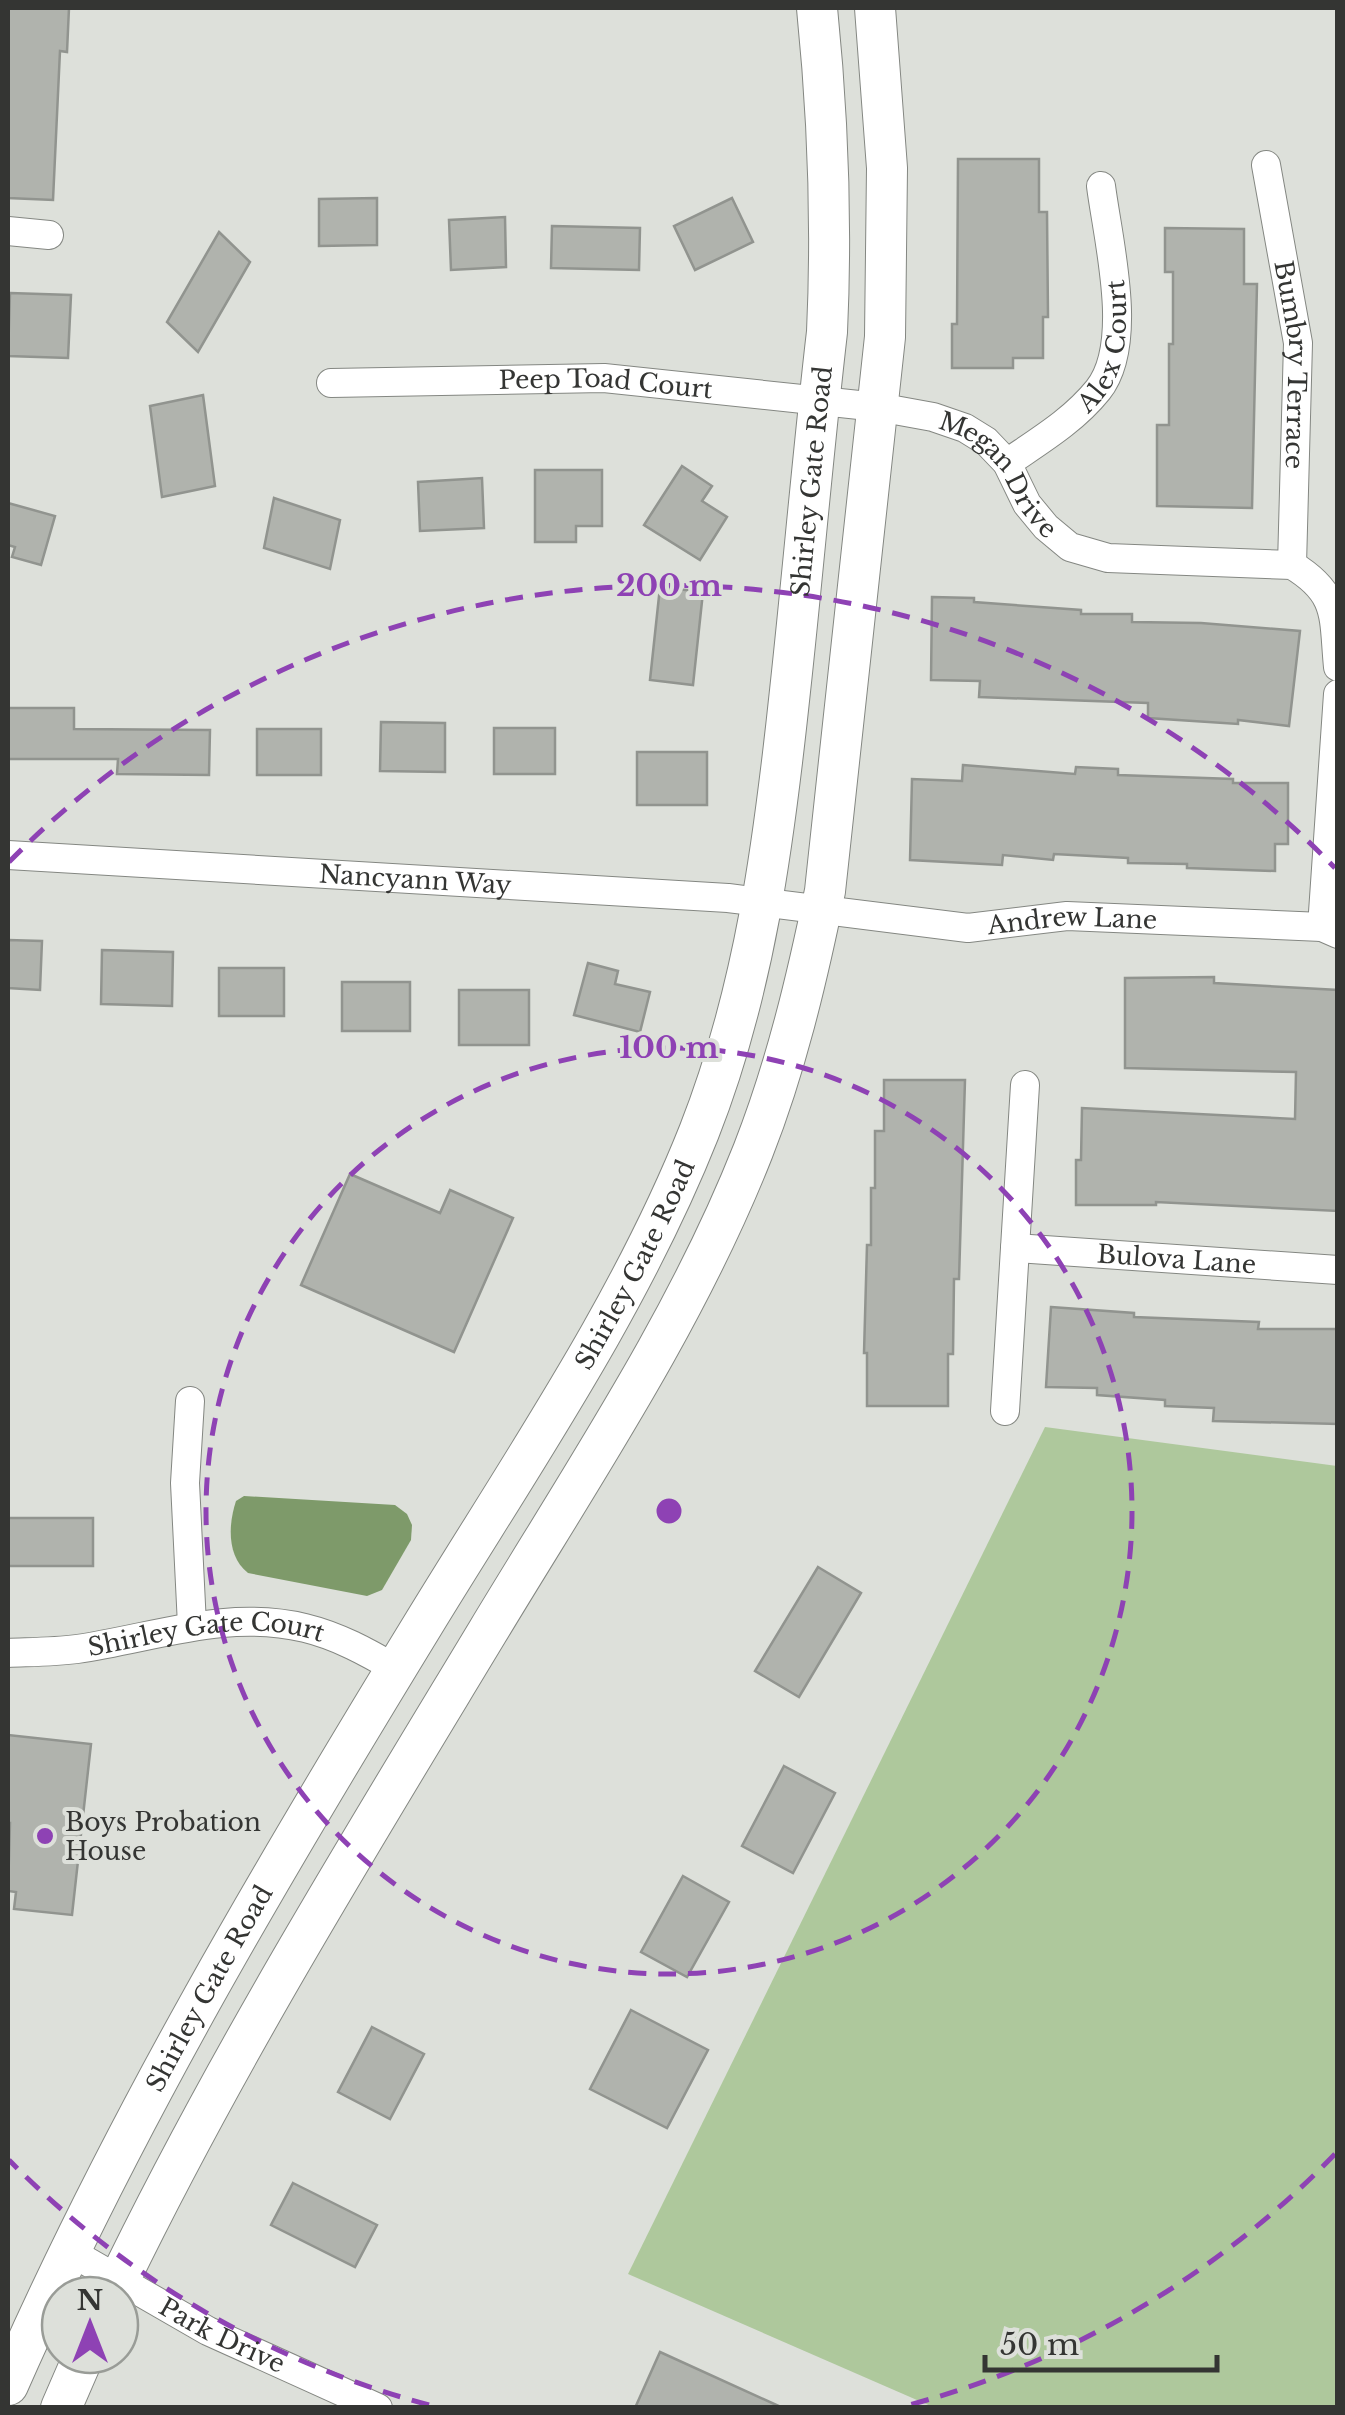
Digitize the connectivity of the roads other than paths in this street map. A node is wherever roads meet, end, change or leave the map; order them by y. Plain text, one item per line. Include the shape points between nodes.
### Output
1 (817, 8) edge
2 (876, 8) edge
3 (1266, 165) dead end
4 (1101, 186) dead end
5 (8, 231) edge
6 (49, 235) dead end
7 (331, 383) dead end
8 (819, 400) junction
9 (878, 407) junction
10 (1007, 464) junction
11 (1292, 565) junction
12 (1338, 667) edge
13 (1338, 694) edge
14 (8, 855) edge
15 (764, 902) junction
16 (822, 908) junction
17 (1330, 930) edge
18 (1026, 1086) dead end
19 (1015, 1248) junction
20 (1338, 1270) edge
21 (190, 1401) dead end
22 (1005, 1411) dead end
23 (192, 1625) junction
24 (8, 1653) edge
25 (396, 1669) junction
26 (70, 2251) junction
27 (100, 2275) edge
28 (122, 2275) edge
29 (140, 2299) edge
30 (75, 2375) edge
31 (8, 2385) edge
32 (61, 2408) edge
33 (378, 2408) edge

1 - 8 main road, Shirley Gate Road via 830,259
2 - 9 main road via 888,260
3 - 11 street, Bumbry Terrace via 1298,342
4 - 10 street, Alex Court via 1116,347 1100,388
5 - 6 street
7 - 8 street, Peep Toad Court via 604,378
8 - 9 street, Peep Toad Court
8 - 15 main road, Shirley Gate Road
9 - 10 street, Megan Drive via 965,428
9 - 16 main road
10 - 11 street, Megan Drive via 1027,504 1070,547 1108,558
11 - 12 street via 1314,578 1332,604
13 - 17 street, Andrew Lane
14 - 15 street, Nancyann Way
15 - 16 street, Nancyann Way
15 - 25 main road, Shirley Gate Road via 728,1048 664,1211 589,1352
16 - 17 street, Andrew Lane via 968,928 1067,916
16 - 28 main road via 783,1065 753,1152 681,1307 240,2050
18 - 19 street
19 - 20 street, Bulova Lane
19 - 22 street
21 - 23 street via 185,1483
23 - 24 street, Shirley Gate Court via 76,1649
23 - 25 street, Shirley Gate Court via 236,1621 302,1628
25 - 26 main road, Shirley Gate Road via 190,2022
26 - 27 street, Park Drive
26 - 31 main road, Shirley Gate Road
29 - 33 street, Park Drive
30 - 32 main road

